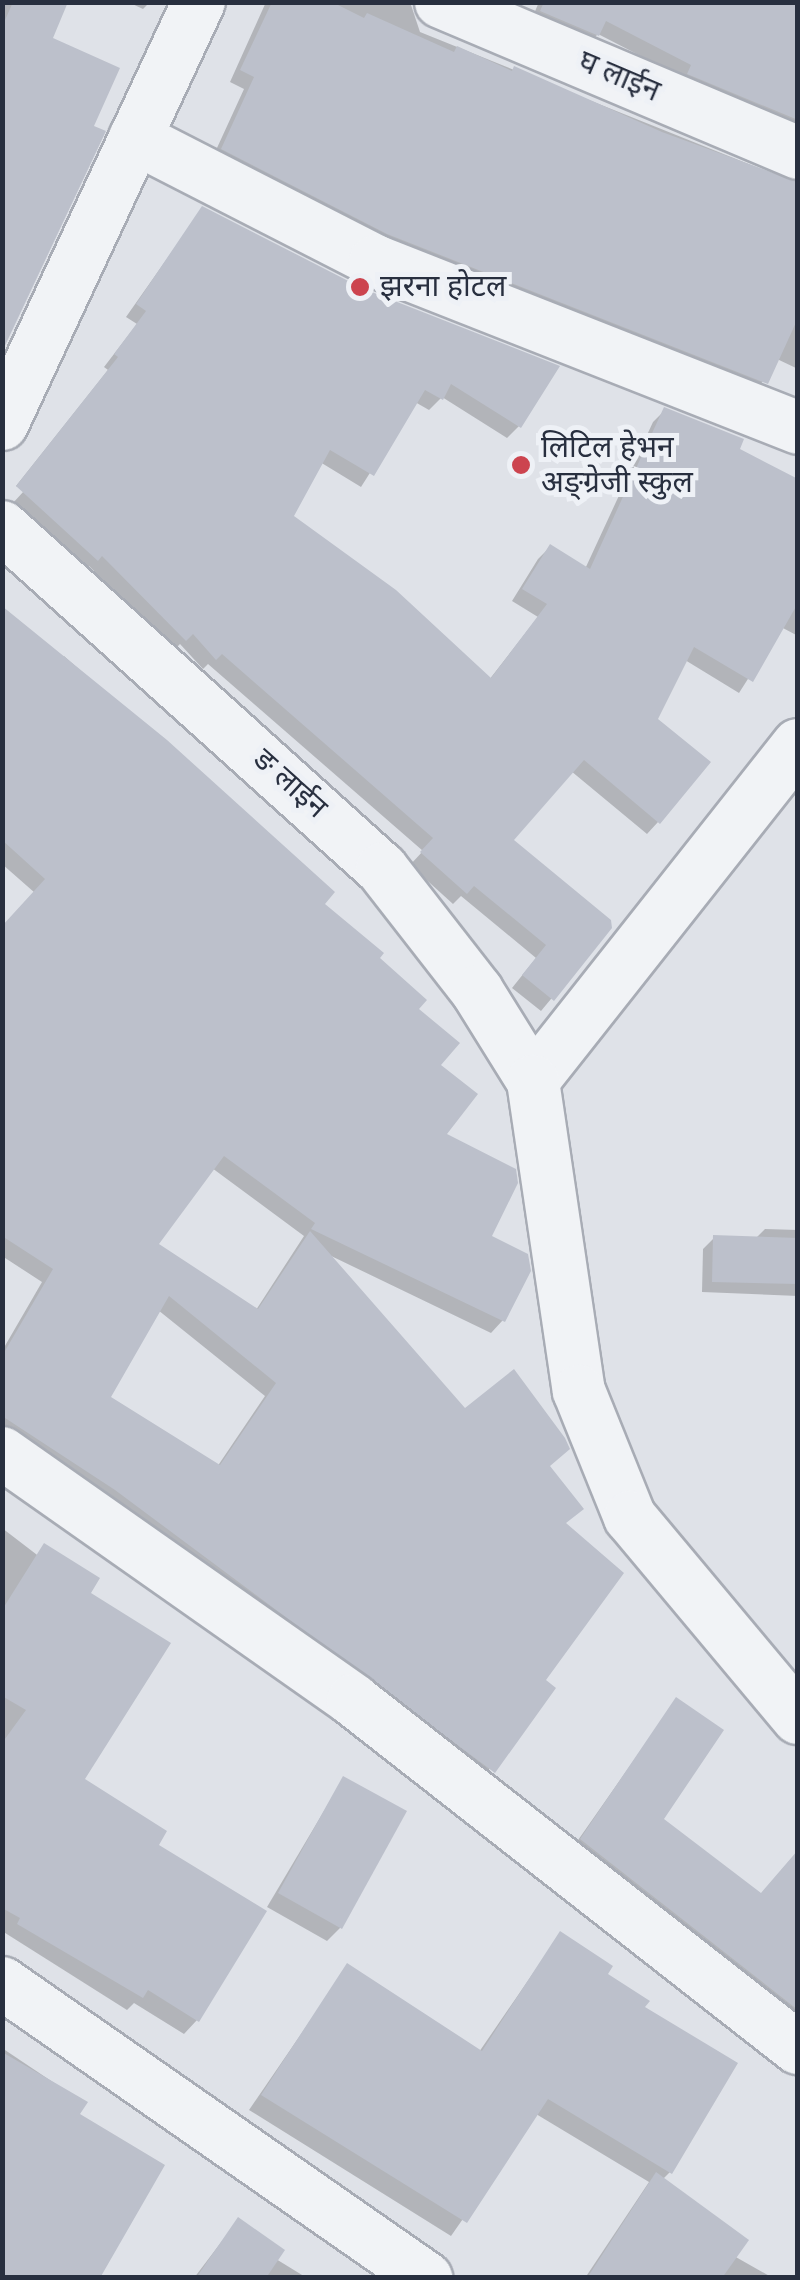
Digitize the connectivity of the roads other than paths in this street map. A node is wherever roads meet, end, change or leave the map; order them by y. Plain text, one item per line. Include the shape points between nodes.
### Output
1 (198, 2) edge
2 (440, 2) edge
3 (135, 138) junction
4 (798, 153) edge
5 (2, 424) edge
6 (798, 428) edge
7 (2, 527) edge
8 (798, 744) edge
9 (533, 1081) junction
10 (2, 1453) edge
11 (798, 1718) edge
12 (2, 1983) edge
13 (798, 2048) edge
14 (426, 2278) edge

1 - 3 street
2 - 4 street, घ लाईन
3 - 5 street
3 - 6 street via 375,261
7 - 9 street, ङ लाईन via 382,869 476,991
8 - 9 street
9 - 11 street via 579,1391 630,1517
10 - 13 street via 353,1700
12 - 14 street

